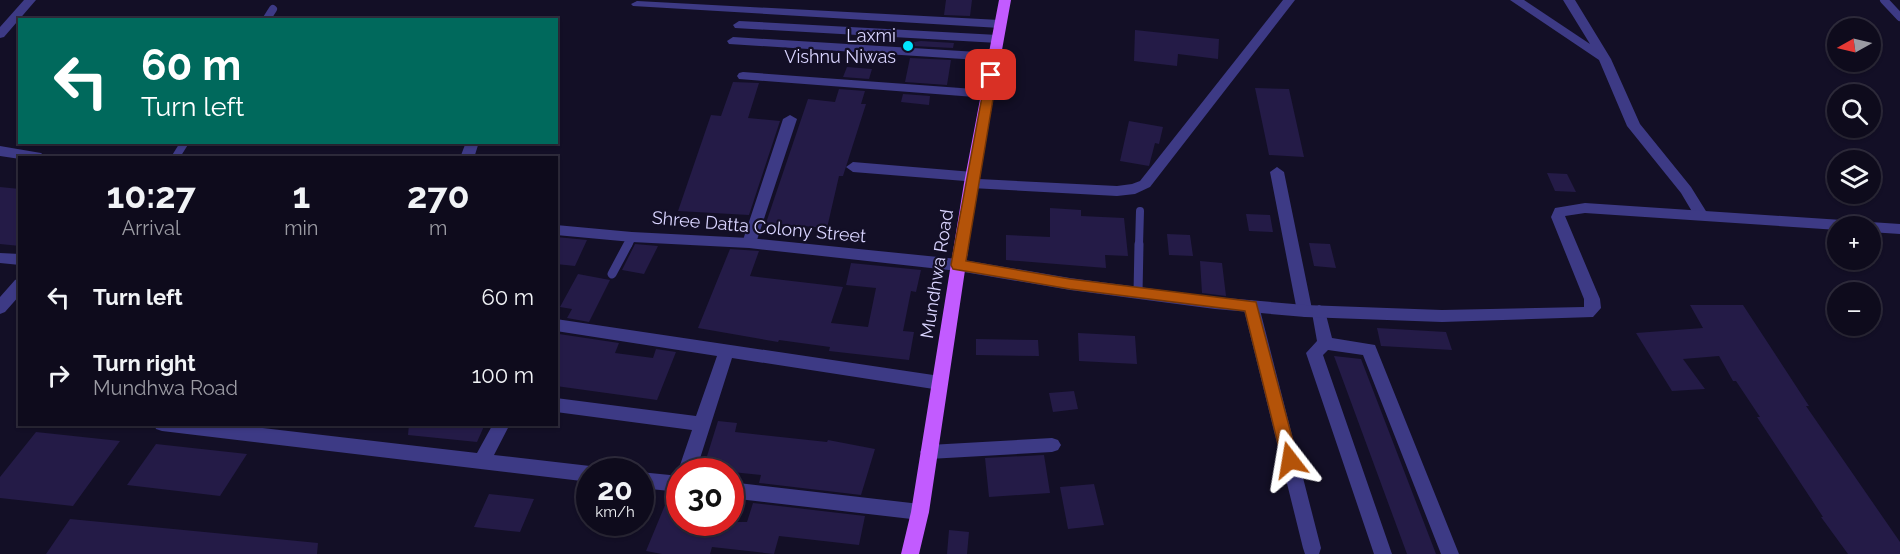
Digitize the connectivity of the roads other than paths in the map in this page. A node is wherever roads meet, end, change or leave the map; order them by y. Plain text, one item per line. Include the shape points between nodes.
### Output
1 (30, 0) edge
2 (1005, 0) edge
3 (1289, 0) edge
4 (1516, 0) edge
5 (1569, 0) edge
6 (1884, 0) edge
7 (637, 4) dead end
8 (273, 9) dead end
9 (1900, 17) edge
10 (267, 18) edge
11 (739, 25) dead end
12 (999, 32) junction
13 (0, 34) edge
14 (733, 41) dead end
15 (994, 57) junction
16 (1605, 59) junction
17 (743, 76) dead end
18 (988, 94) junction
19 (790, 119) dead end
20 (0, 152) edge
21 (27, 156) edge
22 (853, 167) dead end
23 (1277, 172) dead end
24 (972, 180) junction
25 (1140, 211) dead end
26 (1702, 216) junction
27 (1827, 224) edge
28 (1881, 228) edge
29 (558, 230) edge
30 (1900, 230) edge
31 (632, 237) junction
32 (748, 243) junction
33 (0, 258) edge
34 (18, 260) edge
35 (958, 265) junction
36 (612, 274) dead end
37 (18, 286) edge
38 (1138, 293) junction
39 (1251, 306) junction
40 (0, 308) edge
41 (1312, 311) junction
42 (558, 325) edge
43 (1325, 343) junction
44 (726, 351) junction
45 (940, 383) junction
46 (558, 405) edge
47 (702, 424) junction
48 (193, 426) edge
49 (501, 426) edge
50 (271, 431) edge
51 (1052, 445) dead end
52 (929, 452) junction
53 (691, 458) edge
54 (482, 462) junction
55 (576, 472) edge
56 (744, 492) edge
57 (920, 512) junction
58 (1312, 548) dead end
59 (910, 554) edge
60 (1383, 554) edge
61 (1450, 554) edge

1 - 13 street
2 - 12 main road, Mundhwa Road
3 - 24 street via 1145,184 1117,191
4 - 16 street
5 - 16 street
6 - 9 lane
7 - 12 street
8 - 10 lane
11 - 12 street
12 - 15 main road, Mundhwa Road
14 - 15 street
15 - 18 main road, Mundhwa Road
16 - 26 street via 1634,126
17 - 18 street
18 - 24 main road, Mundhwa Road
19 - 32 street
20 - 21 street
22 - 24 street
23 - 41 street
24 - 35 main road, Mundhwa Road
25 - 38 lane
26 - 27 street
26 - 41 street, Shree Datta Colony Street via 1585,208 1560,212 1558,217 1592,299 1593,308 1588,313 1442,316
28 - 30 street
29 - 31 street, Shree Datta Colony Street
31 - 32 street, Shree Datta Colony Street
31 - 36 lane
32 - 35 street, Shree Datta Colony Street
33 - 34 street
35 - 38 street, Shree Datta Colony Street
35 - 45 main road, Mundhwa Road
37 - 40 street
38 - 39 street, Shree Datta Colony Street
39 - 41 street, Shree Datta Colony Street
39 - 58 street
41 - 43 street
42 - 44 street
43 - 60 street via 1314,353
43 - 61 street via 1369,350
44 - 45 street
44 - 47 street
45 - 52 main road, Mundhwa Road
46 - 47 street
47 - 53 street
48 - 50 street
49 - 54 street
50 - 54 street
51 - 52 street
52 - 57 main road, Mundhwa Road
54 - 55 street
56 - 57 street
57 - 59 main road, Mundhwa Road

